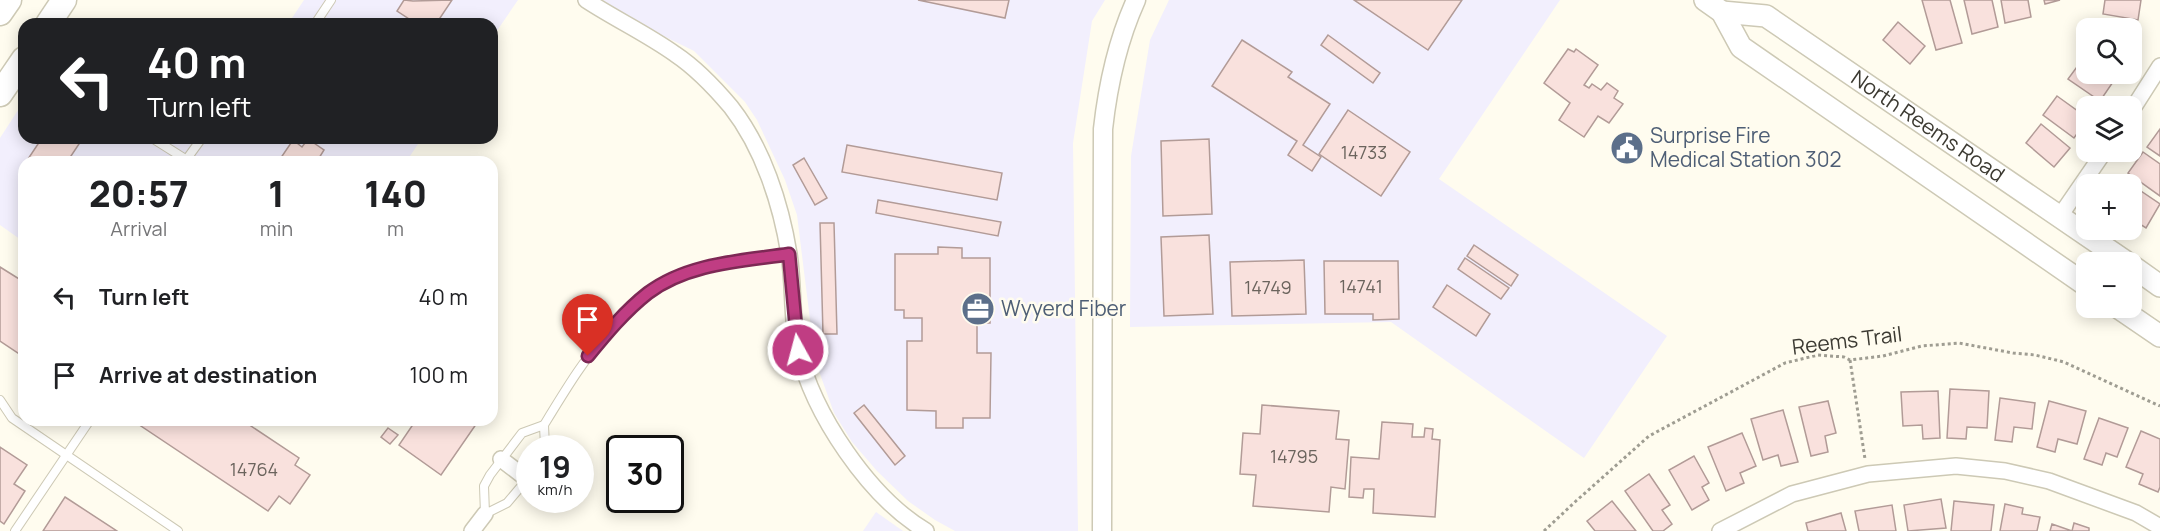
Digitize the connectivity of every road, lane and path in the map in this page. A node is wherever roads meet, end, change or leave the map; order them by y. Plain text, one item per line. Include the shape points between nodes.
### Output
1 (9, 0) edge
2 (64, 0) edge
3 (331, 0) edge
4 (586, 0) edge
5 (1136, 0) edge
6 (1713, 6) edge
7 (0, 14) edge
8 (52, 18) edge
9 (319, 18) edge
10 (2160, 66) edge
11 (18, 68) edge
12 (0, 94) edge
13 (2141, 96) edge
14 (161, 144) edge
15 (180, 156) edge
16 (2097, 162) edge
17 (2060, 216) junction
18 (2112, 252) edge
19 (789, 254) junction
20 (2142, 273) edge
21 (2076, 278) edge
22 (2160, 286) edge
23 (2134, 318) edge
24 (2160, 336) edge
25 (1850, 360) junction
26 (0, 400) edge
27 (2160, 406) edge
28 (18, 422) edge
29 (544, 425) junction
30 (24, 426) edge
31 (86, 426) edge
32 (544, 435) edge
33 (67, 455) junction
34 (501, 459) junction
35 (516, 469) edge
36 (1868, 474) junction
37 (516, 492) edge
38 (485, 514) junction
39 (2160, 527) edge
40 (15, 531) edge
41 (178, 531) edge
42 (472, 531) edge
43 (926, 531) edge
44 (1102, 531) edge
45 (1544, 531) edge
46 (1720, 531) edge

1 - 7 highway
2 - 8 highway
3 - 9 lane
4 - 19 street via 676,54 732,108 763,163
5 - 44 street via 1116,49 1103,129
6 - 17 main road, North Reems Road via 1766,16
6 - 21 main road, North Reems Road via 1741,47
10 - 13 street
11 - 12 highway
14 - 15 lane
16 - 17 street
17 - 18 main road, North Reems Road
19 - 29 lane via 712,265 649,292 621,317 578,368
19 - 43 street via 798,350 823,417 867,479 911,522
20 - 22 main road
23 - 24 main road
25 - 27 path, Reems Trail via 1959,343 2064,362
25 - 36 path
25 - 45 path, Reems Trail via 1818,355 1785,363 1649,436
26 - 28 lane
29 - 32 lane
29 - 34 lane via 522,433
30 - 33 lane
31 - 33 lane
33 - 40 lane
33 - 41 lane
34 - 35 street
34 - 38 lane via 484,486
36 - 39 street via 1956,466 2005,471 2049,481 2136,513
36 - 46 street via 1792,494
37 - 38 lane via 507,503
38 - 42 street

